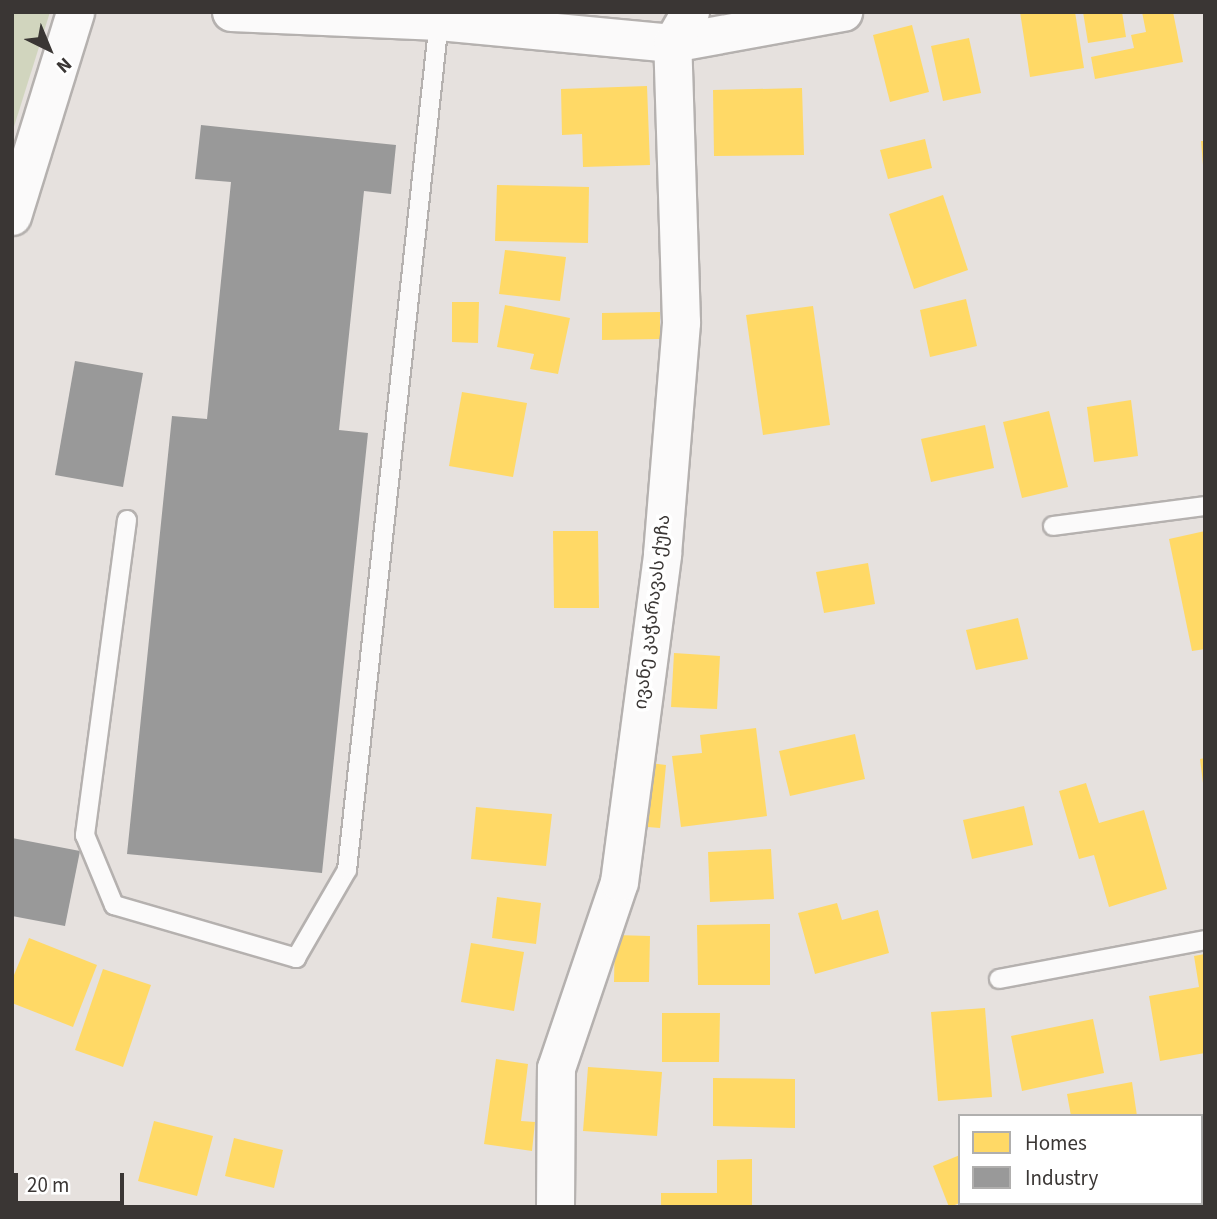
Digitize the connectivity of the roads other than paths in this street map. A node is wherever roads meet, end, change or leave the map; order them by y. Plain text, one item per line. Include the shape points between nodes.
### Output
1 (75, 12) edge
2 (231, 12) edge
3 (844, 12) edge
4 (439, 21) junction
5 (681, 27) edge
6 (12, 216) edge
7 (1205, 506) edge
8 (127, 520) dead end
9 (1053, 526) dead end
10 (1205, 940) edge
11 (999, 979) dead end
12 (555, 1207) edge

1 - 6 street
2 - 4 street
3 - 5 street
4 - 5 street
4 - 8 lane via 347,870 296,958 114,905 85,835
5 - 12 street, ივანე კაჭარავას ქუჩა via 681,322 662,554 619,882 556,1068
7 - 9 lane
10 - 11 lane

